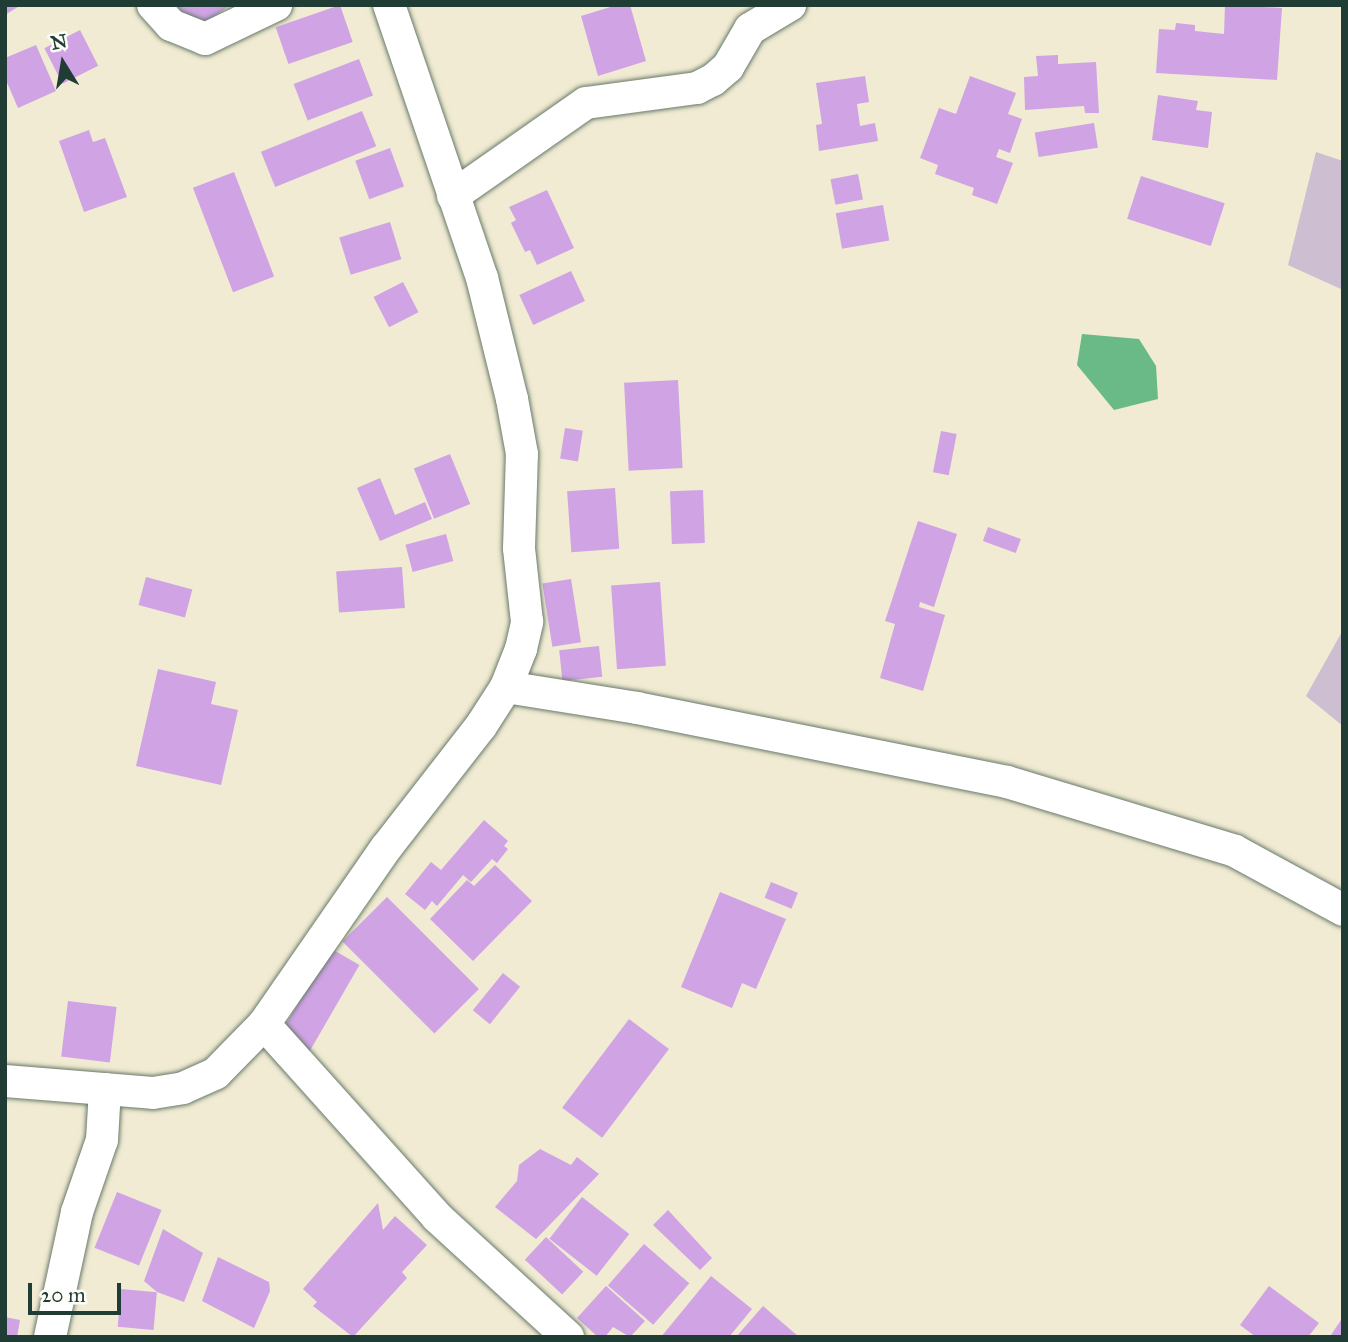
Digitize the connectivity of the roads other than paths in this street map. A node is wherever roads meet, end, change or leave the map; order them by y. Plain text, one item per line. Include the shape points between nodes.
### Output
1 (153, 5) edge
2 (276, 5) edge
3 (389, 5) edge
4 (789, 5) edge
5 (453, 196) junction
6 (506, 687) junction
7 (1343, 910) edge
8 (264, 1024) junction
9 (5, 1081) edge
10 (105, 1089) junction
11 (50, 1337) edge
12 (568, 1337) edge

1 - 2 street via 171,25 205,38
3 - 5 street
4 - 5 street via 750,29 728,67 713,80 697,88 586,103
5 - 6 street via 488,297 522,454 519,548 527,622
6 - 7 street via 637,708 1007,782 1235,852
6 - 8 street
8 - 10 street via 216,1073 183,1088 153,1093
8 - 12 street via 437,1217
9 - 10 street
10 - 11 street via 102,1140 77,1212

